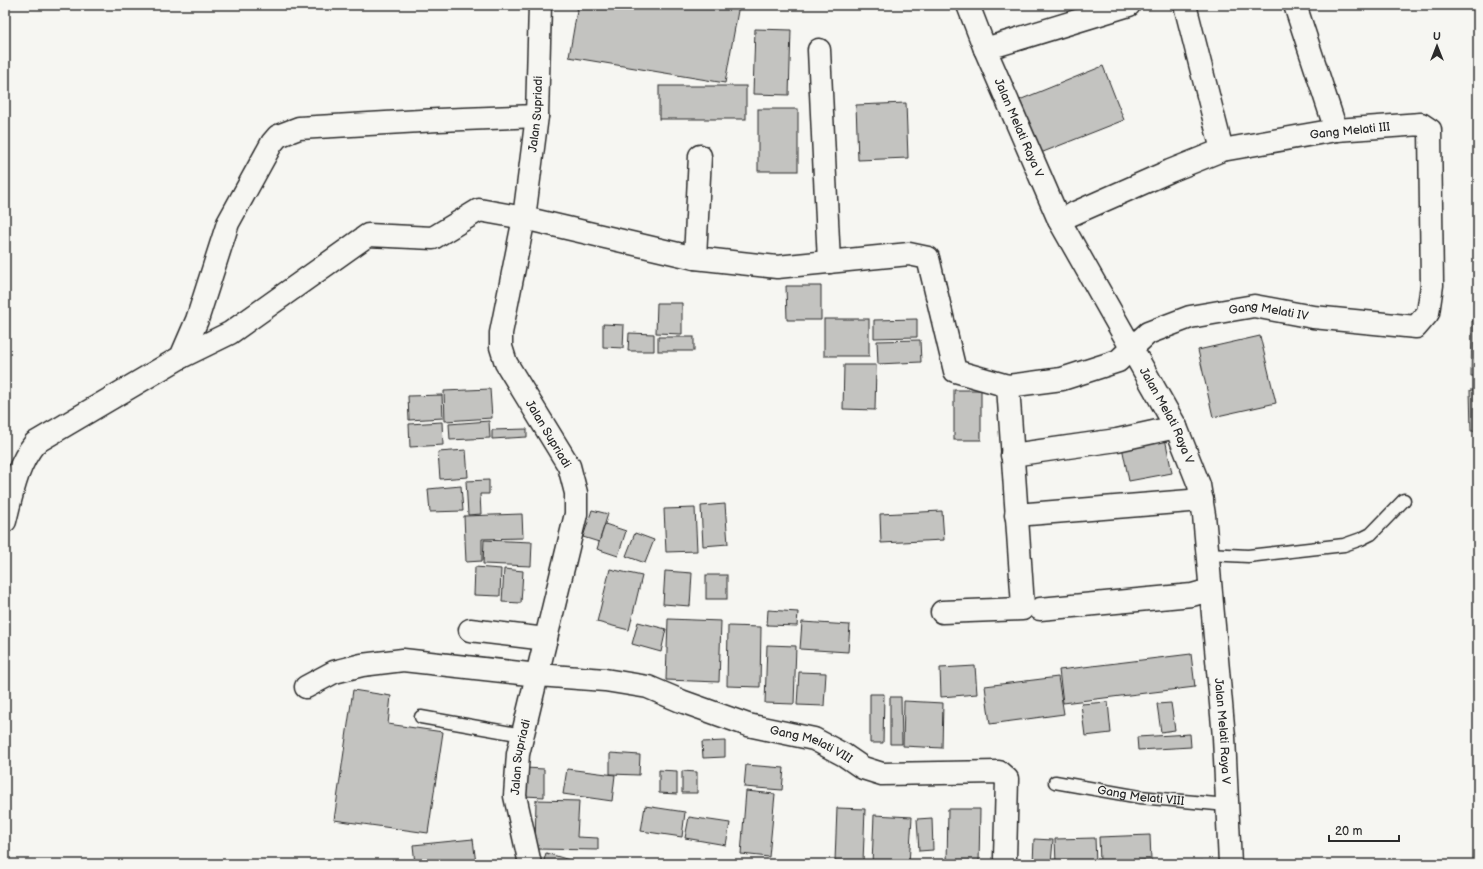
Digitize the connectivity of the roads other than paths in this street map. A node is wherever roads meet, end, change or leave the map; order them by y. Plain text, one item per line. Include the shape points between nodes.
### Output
1 (540, 5) edge
2 (968, 5) edge
3 (1128, 5) edge
4 (1185, 5) edge
5 (1295, 5) edge
6 (985, 49) junction
7 (819, 50) dead end
8 (537, 116) junction
9 (1336, 130) junction
10 (1222, 150) junction
11 (700, 156) dead end
12 (524, 218) junction
13 (1059, 220) junction
14 (695, 258) junction
15 (829, 262) junction
16 (1416, 327) joint
17 (1131, 349) junction
18 (181, 357) junction
19 (1008, 386) junction
20 (1176, 427) junction
21 (1012, 456) junction
22 (1202, 500) junction
23 (1404, 500) dead end
24 (1016, 515) junction
25 (5, 521) edge
26 (1207, 554) junction
27 (1210, 590) junction
28 (1040, 609) dead end
29 (942, 612) dead end
30 (470, 630) dead end
31 (546, 639) junction
32 (538, 675) junction
33 (306, 687) dead end
34 (421, 717) dead end
35 (523, 735) junction
36 (1055, 782) dead end
37 (1227, 805) junction
38 (1005, 858) dead end
39 (530, 864) edge
40 (1230, 864) edge

1 - 8 street, Jalan Supriadi
2 - 6 street, Jalan Melati Raya V
3 - 6 street
4 - 10 street
5 - 9 street
6 - 13 street, Jalan Melati Raya V
7 - 15 street
8 - 12 street, Jalan Supriadi
8 - 18 street via 300,128 278,136 228,223 197,320
9 - 10 street, Gang Melati III
9 - 16 street, Gang Melati III via 1422,124 1430,130 1432,285 1428,314
10 - 13 street, Gang Melati III
11 - 14 street
12 - 14 street
12 - 18 street via 479,210 433,238 368,235 230,333
12 - 31 street, Jalan Supriadi via 501,333 501,347 506,363 569,466 576,494 576,514
13 - 17 street, Jalan Melati Raya V
14 - 15 street via 777,267
15 - 19 street via 909,254 928,258 955,371
16 - 17 street, Gang Melati IV via 1313,317 1254,306 1190,317 1148,333
17 - 19 street, Gang Melati IV via 1118,361 1088,372 1062,379
17 - 20 street, Jalan Melati Raya V
18 - 25 street via 35,443 27,452 19,469
19 - 21 street
20 - 21 street via 1117,440
20 - 22 street, Jalan Melati Raya V via 1199,485
21 - 24 street
22 - 24 street
22 - 26 street, Jalan Melati Raya V
23 - 26 lane via 1371,534 1344,545 1248,556
24 - 29 street via 1022,609
26 - 27 street, Jalan Melati Raya V
27 - 28 street via 1192,595
27 - 37 street, Jalan Melati Raya V via 1224,737
30 - 31 street
31 - 32 street, Jalan Supriadi
32 - 33 street via 403,660 362,665 334,672
32 - 35 street, Jalan Supriadi
32 - 38 street, Gang Melati VIII via 605,680 648,687 748,725 814,739 844,754 863,768 882,774 999,772 1007,779
34 - 35 lane
35 - 39 street, Jalan Supriadi via 518,754 515,796
36 - 37 lane, Gang Melati VIII via 1140,797
37 - 40 street, Jalan Melati Raya V

